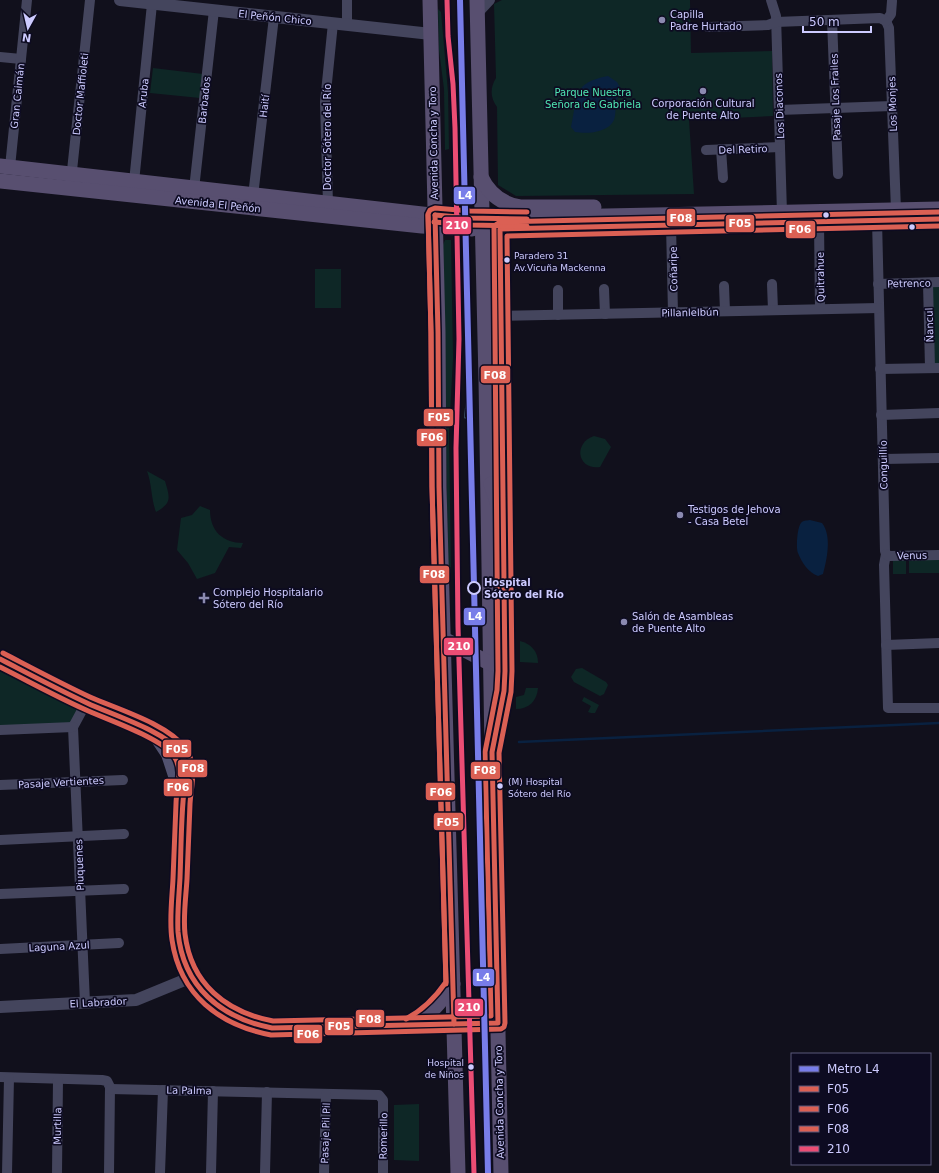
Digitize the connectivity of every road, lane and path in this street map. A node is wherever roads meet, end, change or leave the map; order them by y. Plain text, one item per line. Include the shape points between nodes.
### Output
1 (28, 0) edge
2 (90, 0) edge
3 (120, 0) edge
4 (347, 0) edge
5 (430, 0) edge
6 (490, 0) edge
7 (771, 0) edge
8 (892, 1) dead end
9 (152, 4) junction
10 (191, 4) edge
11 (477, 7) edge
12 (214, 10) junction
13 (274, 17) junction
14 (832, 20) junction
15 (886, 21) junction
16 (776, 22) junction
17 (333, 23) junction
18 (347, 24) junction
19 (708, 27) dead end
20 (431, 34) junction
21 (0, 57) edge
22 (21, 59) junction
23 (892, 106) junction
24 (835, 108) junction
25 (779, 110) junction
26 (780, 147) junction
27 (706, 150) dead end
28 (721, 150) junction
29 (5, 167) edge
30 (838, 174) dead end
31 (481, 177) junction
32 (723, 178) dead end
33 (0, 181) edge
34 (71, 181) junction
35 (134, 182) junction
36 (194, 189) junction
37 (253, 196) junction
38 (328, 204) junction
39 (939, 209) edge
40 (896, 210) junction
41 (782, 213) junction
42 (647, 216) junction
43 (939, 219) edge
44 (877, 220) junction
45 (435, 221) junction
46 (819, 222) junction
47 (482, 224) junction
48 (671, 225) junction
49 (500, 229) junction
50 (928, 282) junction
51 (939, 282) edge
52 (772, 284) dead end
53 (878, 284) junction
54 (724, 286) dead end
55 (604, 289) dead end
56 (558, 290) dead end
57 (879, 308) junction
58 (820, 309) junction
59 (773, 310) junction
60 (673, 312) junction
61 (725, 312) junction
62 (604, 314) junction
63 (558, 315) junction
64 (501, 316) junction
65 (934, 368) edge
66 (880, 369) junction
67 (939, 413) edge
68 (882, 415) junction
69 (939, 458) edge
70 (883, 459) junction
71 (487, 473) junction
72 (503, 519) junction
73 (886, 554) junction
74 (939, 555) edge
75 (444, 639) junction
76 (939, 644) edge
77 (886, 645) junction
78 (0, 659) edge
79 (498, 663) junction
80 (86, 703) junction
81 (939, 708) edge
82 (73, 728) junction
83 (0, 730) edge
84 (123, 780) dead end
85 (75, 782) junction
86 (0, 785) edge
87 (124, 834) dead end
88 (78, 836) junction
89 (0, 840) edge
90 (124, 889) dead end
91 (80, 891) junction
92 (0, 894) edge
93 (119, 943) dead end
94 (83, 945) junction
95 (0, 949) edge
96 (192, 977) junction
97 (453, 984) junction
98 (85, 1003) junction
99 (0, 1007) edge
100 (498, 1023) junction
101 (409, 1024) junction
102 (454, 1024) junction
103 (4, 1078) edge
104 (58, 1079) junction
105 (110, 1089) junction
106 (213, 1091) junction
107 (267, 1092) junction
108 (162, 1093) junction
109 (326, 1094) junction
110 (382, 1098) joint
111 (7, 1173) edge
112 (56, 1173) edge
113 (109, 1173) edge
114 (160, 1173) edge
115 (211, 1173) edge
116 (265, 1173) edge
117 (324, 1173) edge
118 (383, 1173) edge
119 (458, 1173) edge
120 (501, 1173) edge

1 - 22 street, Gran Caimán
2 - 34 street, Doctor Maffioleti
3 - 9 street, El Peñón Chico
4 - 18 street
5 - 20 main road, Avenida Concha y Toro
6 - 11 street
7 - 16 street, Los Diaconos
8 - 15 street, Los Monjes via 891,14
9 - 10 street, El Peñón Chico
9 - 35 street, Aruba
10 - 12 street, El Peñón Chico
11 - 31 main road, Avenida Concha y Toro
12 - 13 street, El Peñón Chico
12 - 36 street, Barbados
13 - 17 street, El Peñón Chico
13 - 37 street, Haití
14 - 15 street via 880,18
14 - 16 street
14 - 24 street, Pasaje Los Frailes
15 - 23 street, Los Monjes via 889,28
16 - 19 street via 768,25
16 - 25 street, Los Diaconos
17 - 18 street, El Peñón Chico
17 - 38 street, Doctor Sótero del Río via 326,102
18 - 20 street, El Peñón Chico
20 - 45 main road, Avenida Concha y Toro
21 - 22 street
22 - 29 street, Gran Caimán
23 - 24 street
23 - 40 street, Los Monjes
24 - 25 street
24 - 30 street, Pasaje Los Frailes
25 - 26 street, Los Diaconos
26 - 28 street, Del Retiro
26 - 41 street, Los Diaconos
27 - 28 street, Del Retiro
28 - 32 street
29 - 34 main road, Avenida El Peñón
31 - 42 main road via 494,196 513,206 625,208
31 - 47 main road, Avenida Concha y Toro
33 - 34 main road, Avenida El Peñón
34 - 35 main road, Avenida El Peñón
34 - 45 main road, Avenida El Peñón
35 - 36 main road, Avenida El Peñón
36 - 37 main road, Avenida El Peñón
37 - 38 main road, Avenida El Peñón
38 - 45 main road, Avenida El Peñón
39 - 40 main road
40 - 41 main road
41 - 42 main road
42 - 47 main road
43 - 44 main road
44 - 46 main road
44 - 53 street, Conguillío
45 - 47 main road
45 - 75 main road, Avenida Concha y Toro
46 - 48 main road
46 - 58 street, Quitrahue
47 - 49 main road
47 - 71 main road, Avenida Concha y Toro
48 - 49 main road
48 - 60 street, Coñaripe
49 - 64 street
50 - 51 street, Petrenco
50 - 53 street, Petrenco
50 - 65 street, Ñancul
52 - 59 street
53 - 57 street, Conguillío
54 - 61 street
55 - 62 street
56 - 63 street
57 - 58 street, Pillanlelbún
57 - 66 street, Conguillío
58 - 59 street, Pillanlelbún
59 - 61 street, Pillanlelbún
60 - 61 street, Pillanlelbún
60 - 62 street, Pillanlelbún
62 - 63 street, Pillanlelbún
63 - 64 street, Pillanlelbún
64 - 72 street
65 - 66 street
66 - 68 street, Conguillío
67 - 68 street
68 - 70 street, Conguillío
69 - 70 street
70 - 73 street, Conguillío
71 - 72 main road
71 - 79 main road, Avenida Concha y Toro
72 - 79 street
73 - 74 street, Venus
73 - 77 street, Conguillío
75 - 79 main road
75 - 97 main road, Avenida Concha y Toro
76 - 77 street
77 - 81 street, Conguillío via 888,708
78 - 80 main road
79 - 100 main road, Avenida Concha y Toro via 492,752
80 - 82 street
80 - 96 main road via 161,736 180,751 183,758 187,788 183,800 178,929 182,952
82 - 83 street
82 - 85 street, Piuquenes
84 - 85 street, Pasaje Vertientes
85 - 86 street, Pasaje Vertientes
85 - 88 street, Piuquenes
87 - 88 street
88 - 89 street
88 - 91 street, Piuquenes
90 - 91 street
91 - 92 street
91 - 94 street, Piuquenes
93 - 94 street, Laguna Azul
94 - 95 street, Laguna Azul
94 - 98 street, Piuquenes
96 - 98 street, El Labrador via 136,1000
96 - 101 main road via 204,994 221,1010 261,1026 282,1028
97 - 101 main road via 433,1010
97 - 102 main road, Avenida Concha y Toro
98 - 99 street, El Labrador
100 - 102 main road
100 - 120 main road, Avenida Concha y Toro
101 - 102 main road
102 - 119 main road, Avenida Concha y Toro
103 - 104 street
103 - 111 street
104 - 105 street via 105,1080 110,1084
104 - 112 street, Murtilla
105 - 108 street, La Palma
105 - 113 street
106 - 107 street, La Palma
106 - 108 street, La Palma
106 - 115 street
107 - 109 street, La Palma
107 - 116 street
108 - 114 street
109 - 110 street, La Palma via 376,1095
109 - 117 street, Pasaje Pil Pil
110 - 118 street, Romerillo

